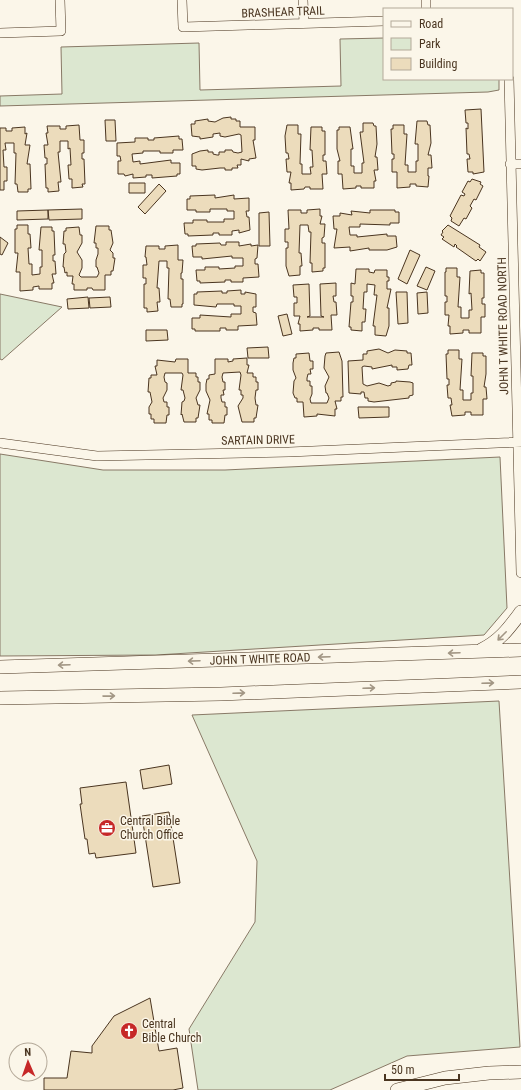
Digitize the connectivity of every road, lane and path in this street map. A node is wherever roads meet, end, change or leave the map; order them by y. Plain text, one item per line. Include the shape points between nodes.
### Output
1 (60, 0) edge
2 (182, 0) edge
3 (303, 0) edge
4 (383, 21) edge
5 (304, 24) junction
6 (0, 33) edge
7 (509, 80) edge
8 (510, 164) junction
9 (521, 164) edge
10 (519, 442) edge
11 (0, 443) edge
12 (521, 573) edge
13 (521, 612) edge
14 (521, 650) edge
15 (476, 652) junction
16 (0, 668) edge
17 (521, 682) edge
18 (0, 698) edge
19 (521, 1072) edge
20 (397, 1090) edge

1 - 6 street via 61,31
2 - 5 street, BRASHEAR TRAIL via 183,27
3 - 5 street
4 - 5 street, BRASHEAR TRAIL
7 - 8 street, JOHN T WHITE ROAD NORTH
8 - 9 street
8 - 10 street, JOHN T WHITE ROAD NORTH
10 - 11 street, SARTAIN DRIVE via 289,452 97,456
10 - 12 street, JOHN T WHITE ROAD NORTH
13 -> 15 main road via 494,644
14 - 15 main road, JOHN T WHITE ROAD
15 -> 16 main road, JOHN T WHITE ROAD
18 -> 17 main road via 221,694
19 - 20 main road via 445,1078

